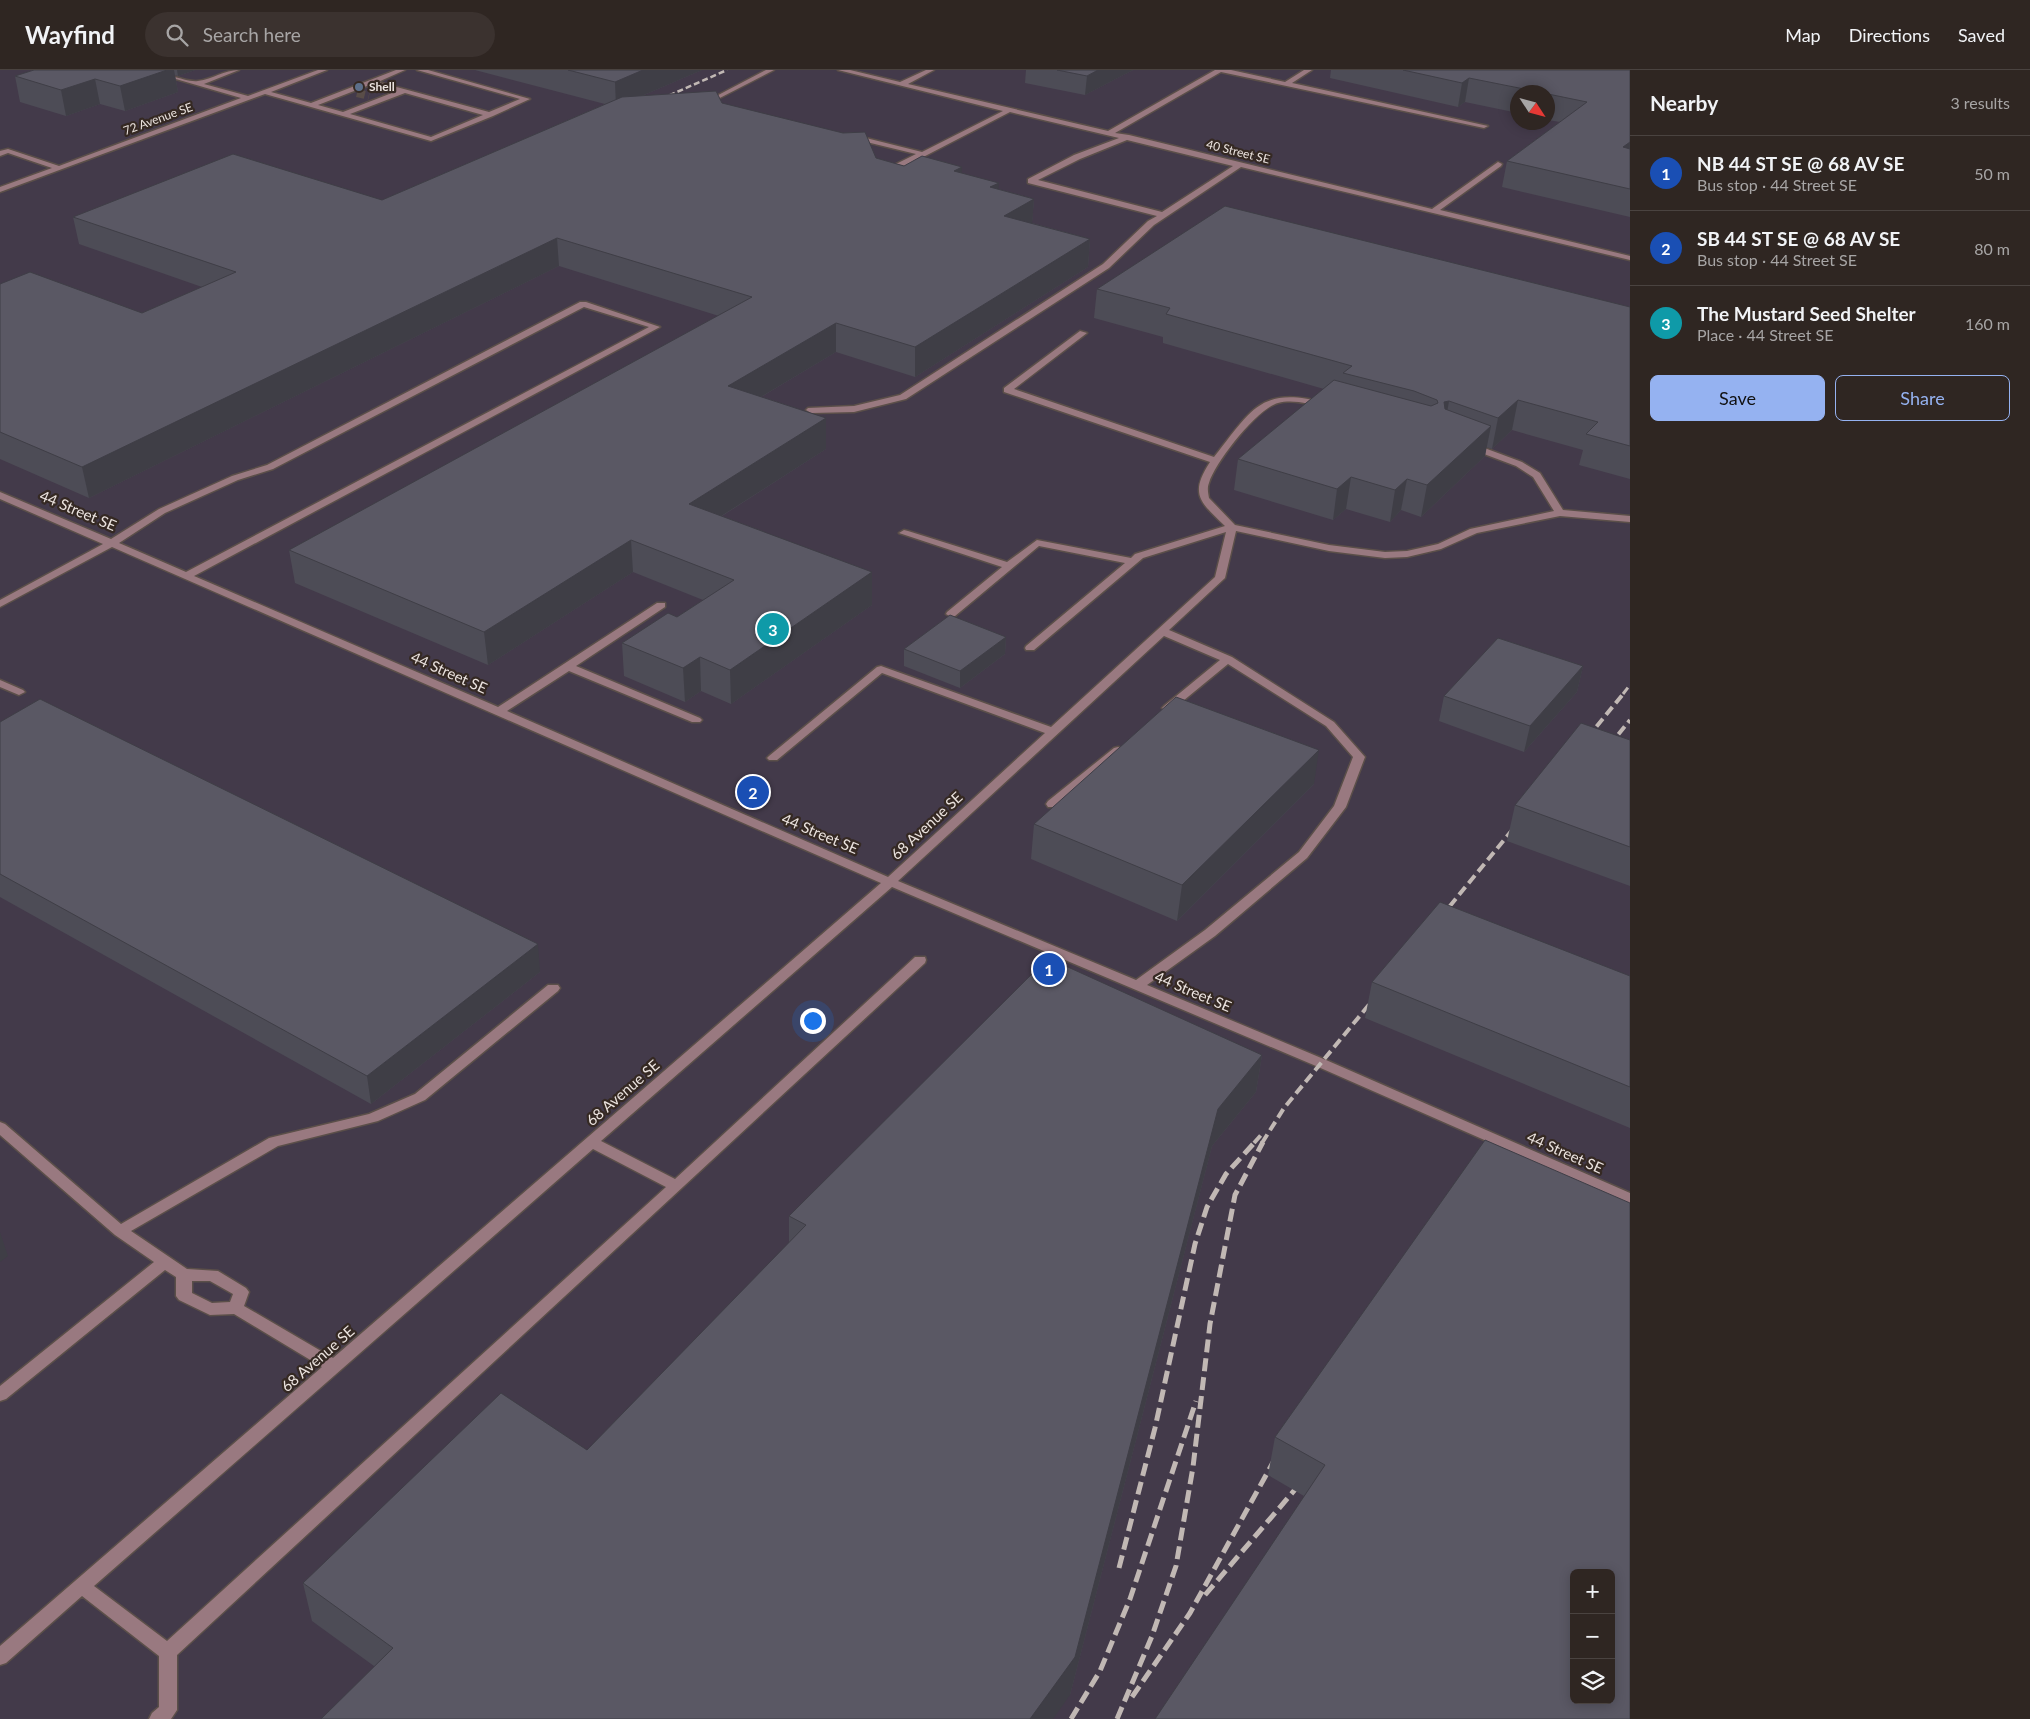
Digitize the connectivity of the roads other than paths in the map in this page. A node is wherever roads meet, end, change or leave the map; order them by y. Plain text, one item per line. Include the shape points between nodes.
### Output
1 (148, 70) edge
2 (236, 70) edge
3 (324, 70) edge
4 (402, 70) edge
5 (420, 70) edge
6 (771, 70) edge
7 (840, 70) edge
8 (931, 70) edge
9 (1220, 70) edge
10 (1272, 70) edge
11 (1308, 70) edge
12 (1258, 78) junction
13 (372, 82) junction
14 (197, 84) junction
15 (902, 84) junction
16 (1286, 84) junction
17 (404, 91) junction
18 (264, 92) junction
19 (369, 96) tunnel mouth
20 (248, 98) junction
21 (382, 99) junction
22 (717, 104) edge
23 (312, 105) junction
24 (1010, 110) junction
25 (344, 114) junction
26 (491, 115) junction
27 (1484, 126) dead end
28 (1110, 133) junction
29 (848, 135) edge
30 (1129, 137) junction
31 (3, 152) edge
32 (923, 154) junction
33 (1241, 164) junction
34 (1498, 164) dead end
35 (899, 166) edge
36 (59, 168) junction
37 (0, 190) edge
38 (1434, 211) junction
39 (1163, 215) junction
40 (1630, 258) edge
41 (1083, 333) dead end
42 (1335, 408) edge
43 (811, 410) dead end
44 (1460, 442) edge
45 (1216, 461) junction
46 (0, 495) edge
47 (1560, 513) junction
48 (1630, 519) edge
49 (1232, 528) junction
50 (904, 533) dead end
51 (112, 543) junction
52 (1133, 561) junction
53 (1009, 566) junction
54 (186, 576) junction
55 (0, 604) edge
56 (661, 605) dead end
57 (951, 614) edge
58 (1162, 631) junction
59 (1030, 648) dead end
60 (1228, 659) junction
61 (568, 667) junction
62 (0, 683) edge
63 (19, 692) dead end
64 (498, 712) junction
65 (1159, 716) edge
66 (696, 720) dead end
67 (1052, 732) junction
68 (1128, 741) edge
69 (773, 758) dead end
70 (1052, 804) dead end
71 (890, 882) junction
72 (920, 960) dead end
73 (1138, 986) junction
74 (554, 988) dead end
75 (0, 1127) edge
76 (591, 1142) junction
77 (676, 1186) junction
78 (1630, 1199) edge
79 (120, 1231) junction
80 (165, 1262) junction
81 (184, 1275) junction
82 (236, 1308) junction
83 (334, 1366) junction
84 (0, 1395) edge
85 (81, 1586) junction
86 (168, 1652) junction
87 (0, 1656) edge
88 (158, 1719) edge

1 - 14 street
2 - 14 street
3 - 18 street, 72 Avenue SE
4 - 13 street
5 - 26 street via 528,100
6 - 22 street via 705,103
7 - 15 street, 40 Street SE
8 - 15 street
9 - 12 street
9 - 28 street
10 - 12 street
11 - 16 street
12 - 16 street
13 - 17 street
13 - 23 street via 353,92
14 - 20 street
15 - 24 street, 40 Street SE
16 - 27 street
17 - 21 street
17 - 26 street
18 - 20 street, 72 Avenue SE
18 - 23 street
19 - 21 street
20 - 36 street, 72 Avenue SE
21 - 25 street
23 - 25 street
24 - 28 street, 40 Street SE
24 - 32 street
25 - 26 street via 431,139
28 - 30 street, 40 Street SE
29 - 32 street
30 - 33 street, 40 Street SE
30 - 39 street via 1077,157 1031,181
31 - 36 street
32 - 35 street
33 - 38 street, 40 Street SE
33 - 39 street
34 - 38 street
36 - 37 street, 72 Avenue SE
38 - 40 street, 40 Street SE
39 - 43 street via 1106,266 903,397 854,409
41 - 45 street via 1007,390
42 - 45 street via 1288,399 1272,402 1261,409
44 - 47 street via 1519,464 1537,475
45 - 49 street via 1204,477 1201,490 1205,501
46 - 51 street, 44 Street SE
47 - 48 street
47 - 49 street via 1474,531 1442,546 1408,554 1346,551
49 - 52 street via 1139,556
49 - 58 street, 68 Avenue SE via 1220,578
50 - 53 street
51 - 54 street, 44 Street SE
51 - 54 street via 162,511 235,478 270,467 583,304 656,327
51 - 55 street
52 - 53 street via 1037,543
52 - 59 street
53 - 57 street
54 - 64 street, 44 Street SE
56 - 61 street
58 - 60 street
58 - 67 street, 68 Avenue SE
60 - 65 street
60 - 73 street via 1330,724 1359,757 1340,808 1303,855 1210,933
61 - 64 street
61 - 66 street
62 - 63 street
64 - 71 street, 44 Street SE
67 - 69 street via 881,669
67 - 71 street, 68 Avenue SE
68 - 70 street
71 - 73 street, 44 Street SE
71 - 76 street, 68 Avenue SE
72 - 77 street
73 - 78 street, 44 Street SE
74 - 79 street via 420,1097 373,1118 274,1142
75 - 79 street
76 - 77 street
76 - 83 street, 68 Avenue SE
77 - 86 street
79 - 80 street
80 - 81 street
80 - 84 street
81 - 82 street via 184,1296 210,1309
81 - 82 street via 213,1275 241,1292
82 - 83 street
83 - 85 street, 68 Avenue SE
85 - 86 street
85 - 87 street, 68 Avenue SE
86 - 88 street via 168,1710

